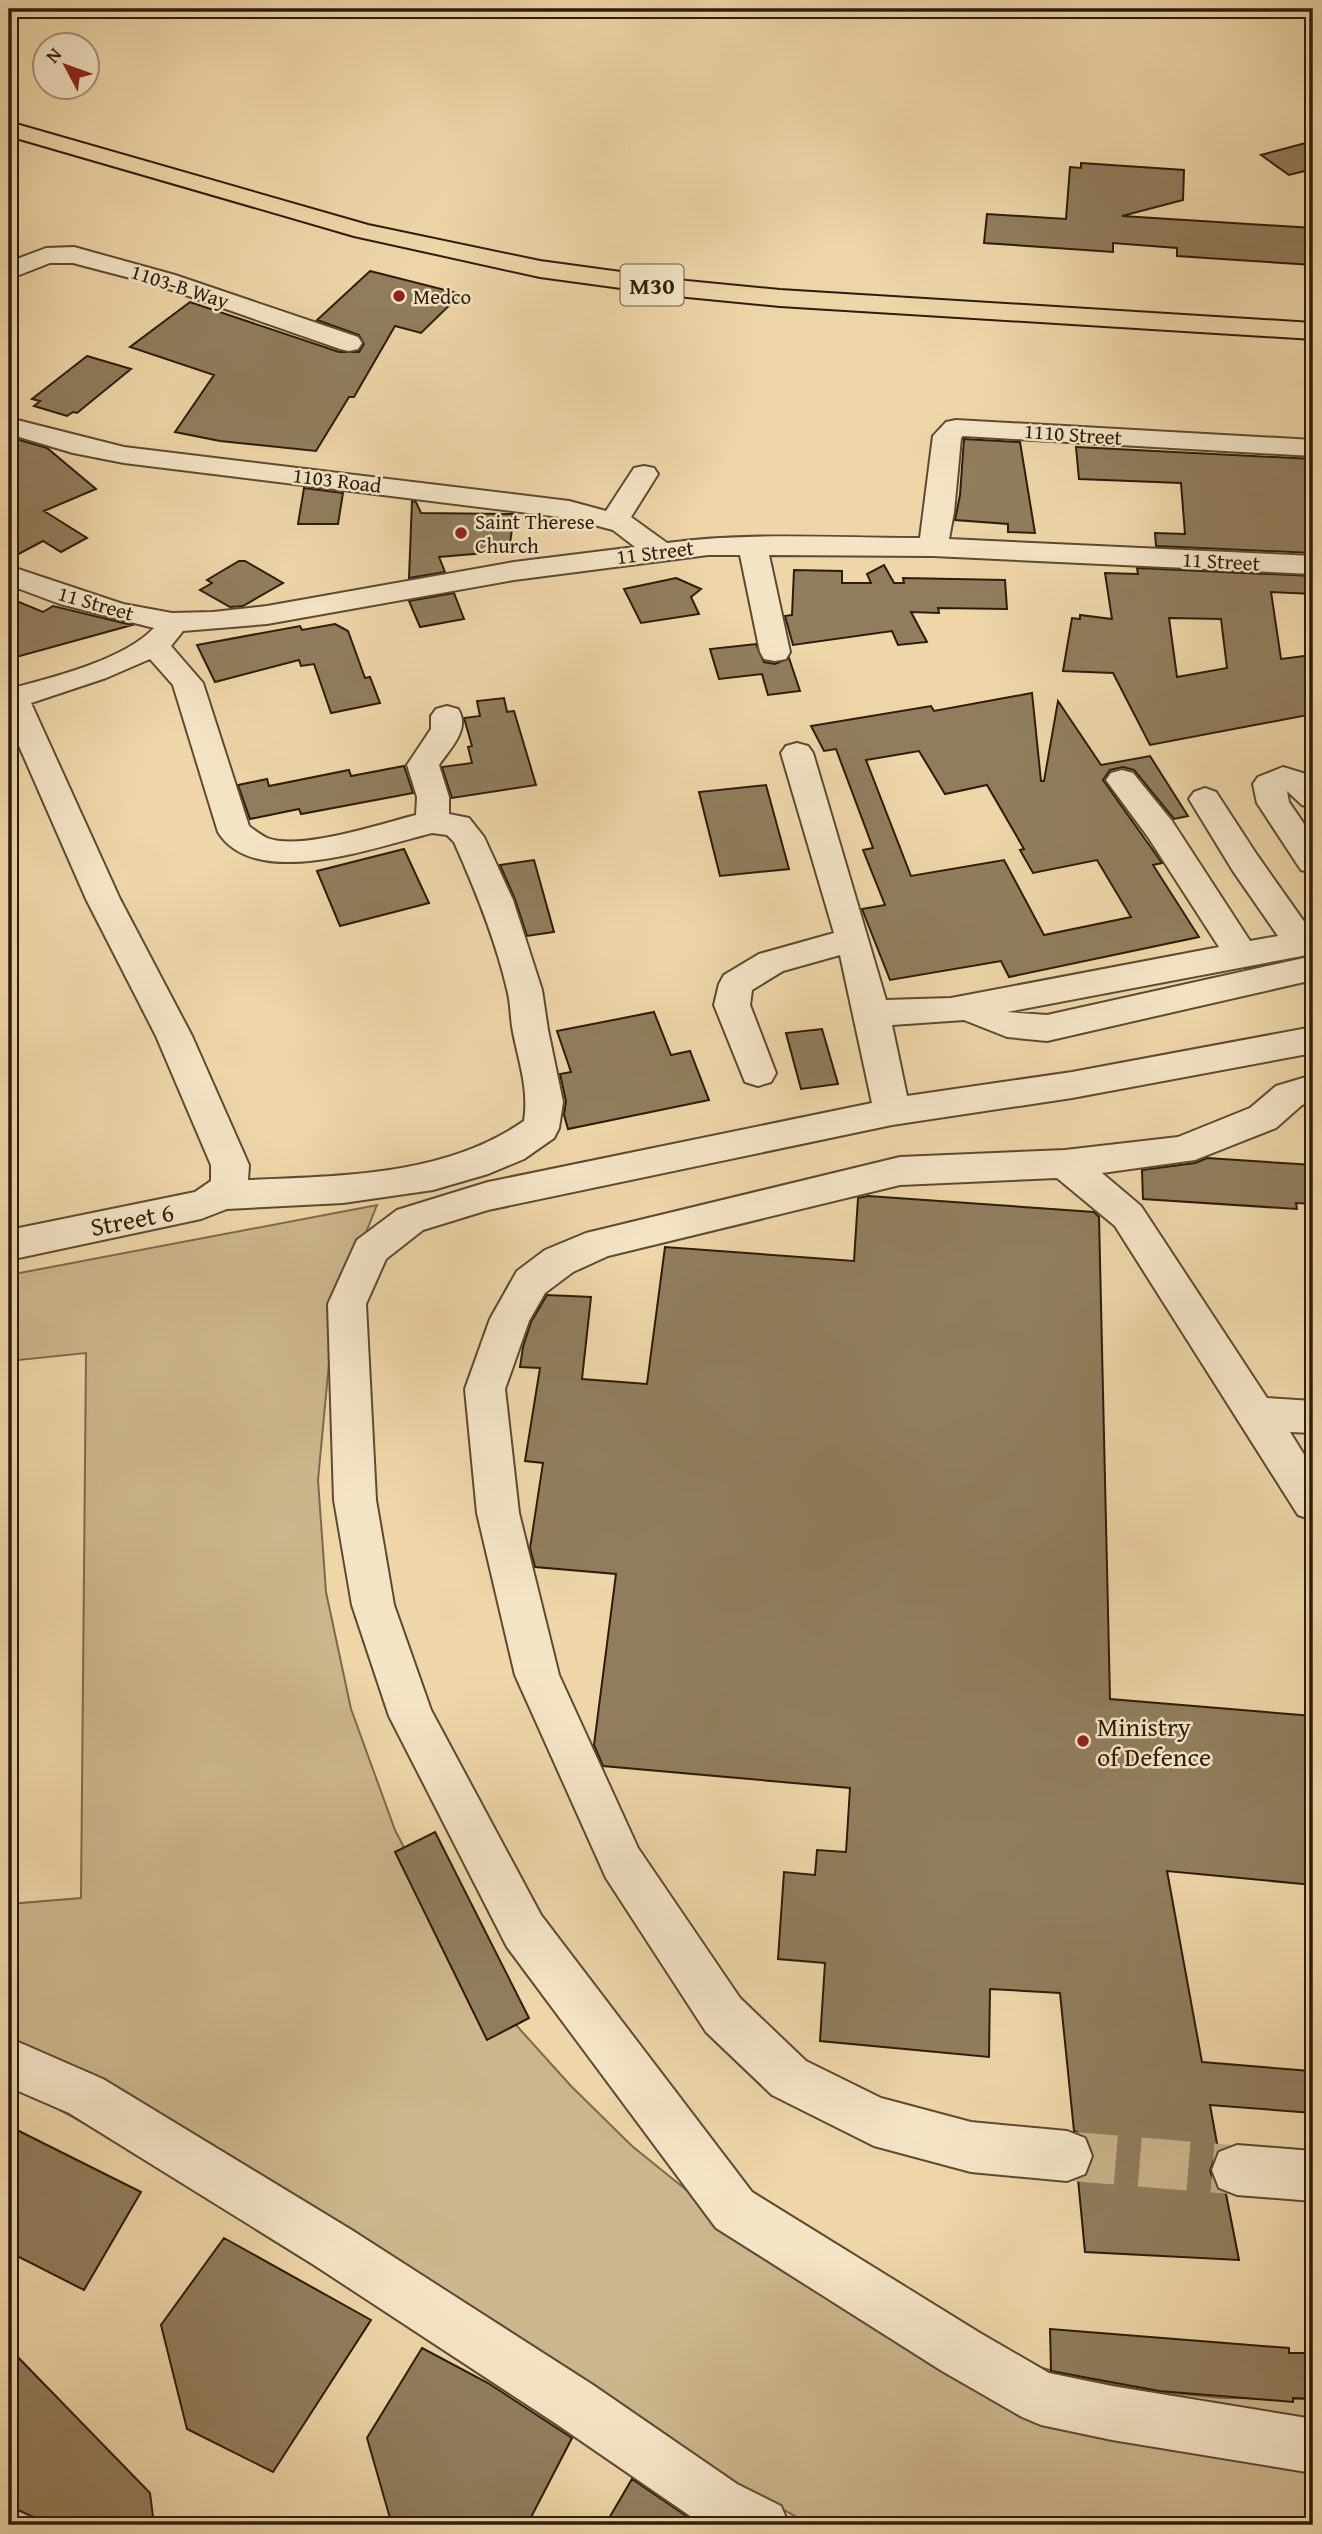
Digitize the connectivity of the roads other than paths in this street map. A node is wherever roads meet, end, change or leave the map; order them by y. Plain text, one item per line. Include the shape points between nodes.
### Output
1 (12, 114) edge
2 (423, 220) dead end
3 (496, 235) dead end
4 (9, 271) edge
5 (1313, 331) edge
6 (349, 343) dead end
7 (9, 426) edge
8 (1313, 448) edge
9 (644, 474) dead end
10 (614, 521) junction
11 (752, 545) junction
12 (933, 547) junction
13 (658, 550) junction
14 (1313, 565) edge
15 (9, 575) edge
16 (162, 634) junction
17 (775, 652) dead end
18 (11, 699) edge
19 (447, 716) dead end
20 (797, 752) dead end
21 (1122, 780) dead end
22 (1313, 798) edge
23 (1205, 800) dead end
24 (432, 822) junction
25 (1313, 862) edge
26 (853, 940) junction
27 (1309, 951) edge
28 (1242, 956) junction
29 (1159, 987) junction
30 (872, 1013) junction
31 (758, 1073) dead end
32 (1299, 1082) edge
33 (892, 1112) junction
34 (1065, 1164) junction
35 (225, 1180) junction
36 (9, 1245) edge
37 (1255, 1414) junction
38 (1313, 1417) edge
39 (1313, 1503) edge
40 (9, 2062) edge
41 (1067, 2156) tunnel mouth
42 (1237, 2170) tunnel mouth
43 (1313, 2176) edge
44 (1313, 2445) edge
45 (762, 2525) edge

1 - 5 highway, M30 via 363,231 540,269 780,298
2 - 3 highway
4 - 6 street, 1103-B Way via 46,256 74,255 166,280
7 - 10 street, 1103 Road via 124,455 569,510
8 - 12 street, 1110 Street via 956,428 947,436
9 - 10 street
10 - 13 street, 1103 Road
11 - 12 street, 11 Street
11 - 13 street, 11 Street
11 - 17 street
12 - 14 street, 11 Street
13 - 16 street, 11 Street via 213,621
15 - 16 street, 11 Street via 120,612
16 - 18 street via 105,667
16 - 24 street via 164,655 188,683 234,832 256,846 282,852 330,848
18 - 35 street via 103,899 174,1037
19 - 24 street via 447,729 423,765 433,797
20 - 26 street
21 - 28 street via 1160,829
22 - 25 street via 1295,781 1283,777 1269,784 1273,803
23 - 27 street
24 - 35 street via 457,827 468,837 496,900 525,990 543,1084 541,1128 489,1161 448,1173 337,1190
26 - 30 street
26 - 31 street via 771,962 736,984 732,1005
27 - 28 street
27 - 29 street
28 - 29 street
29 - 30 street via 1047,1028 1002,1025 970,1007
30 - 33 street
32 - 33 street via 1072,1085
32 - 34 street via 1182,1150
33 - 44 street via 488,1196 410,1220 371,1250 347,1304 355,1500 373,1605 411,1716 524,1931 734,2210 1041,2398
34 - 37 street via 1128,1216
34 - 41 street via 900,1171 599,1242 558,1261 531,1282 510,1319 485,1389 498,1513 537,1675 622,1863 723,2015 789,2078 874,2121 971,2147
35 - 36 street, Street 6 via 191,1208
37 - 38 street
37 - 39 street
40 - 45 street via 86,2096 332,2247 718,2503
42 - 43 street

